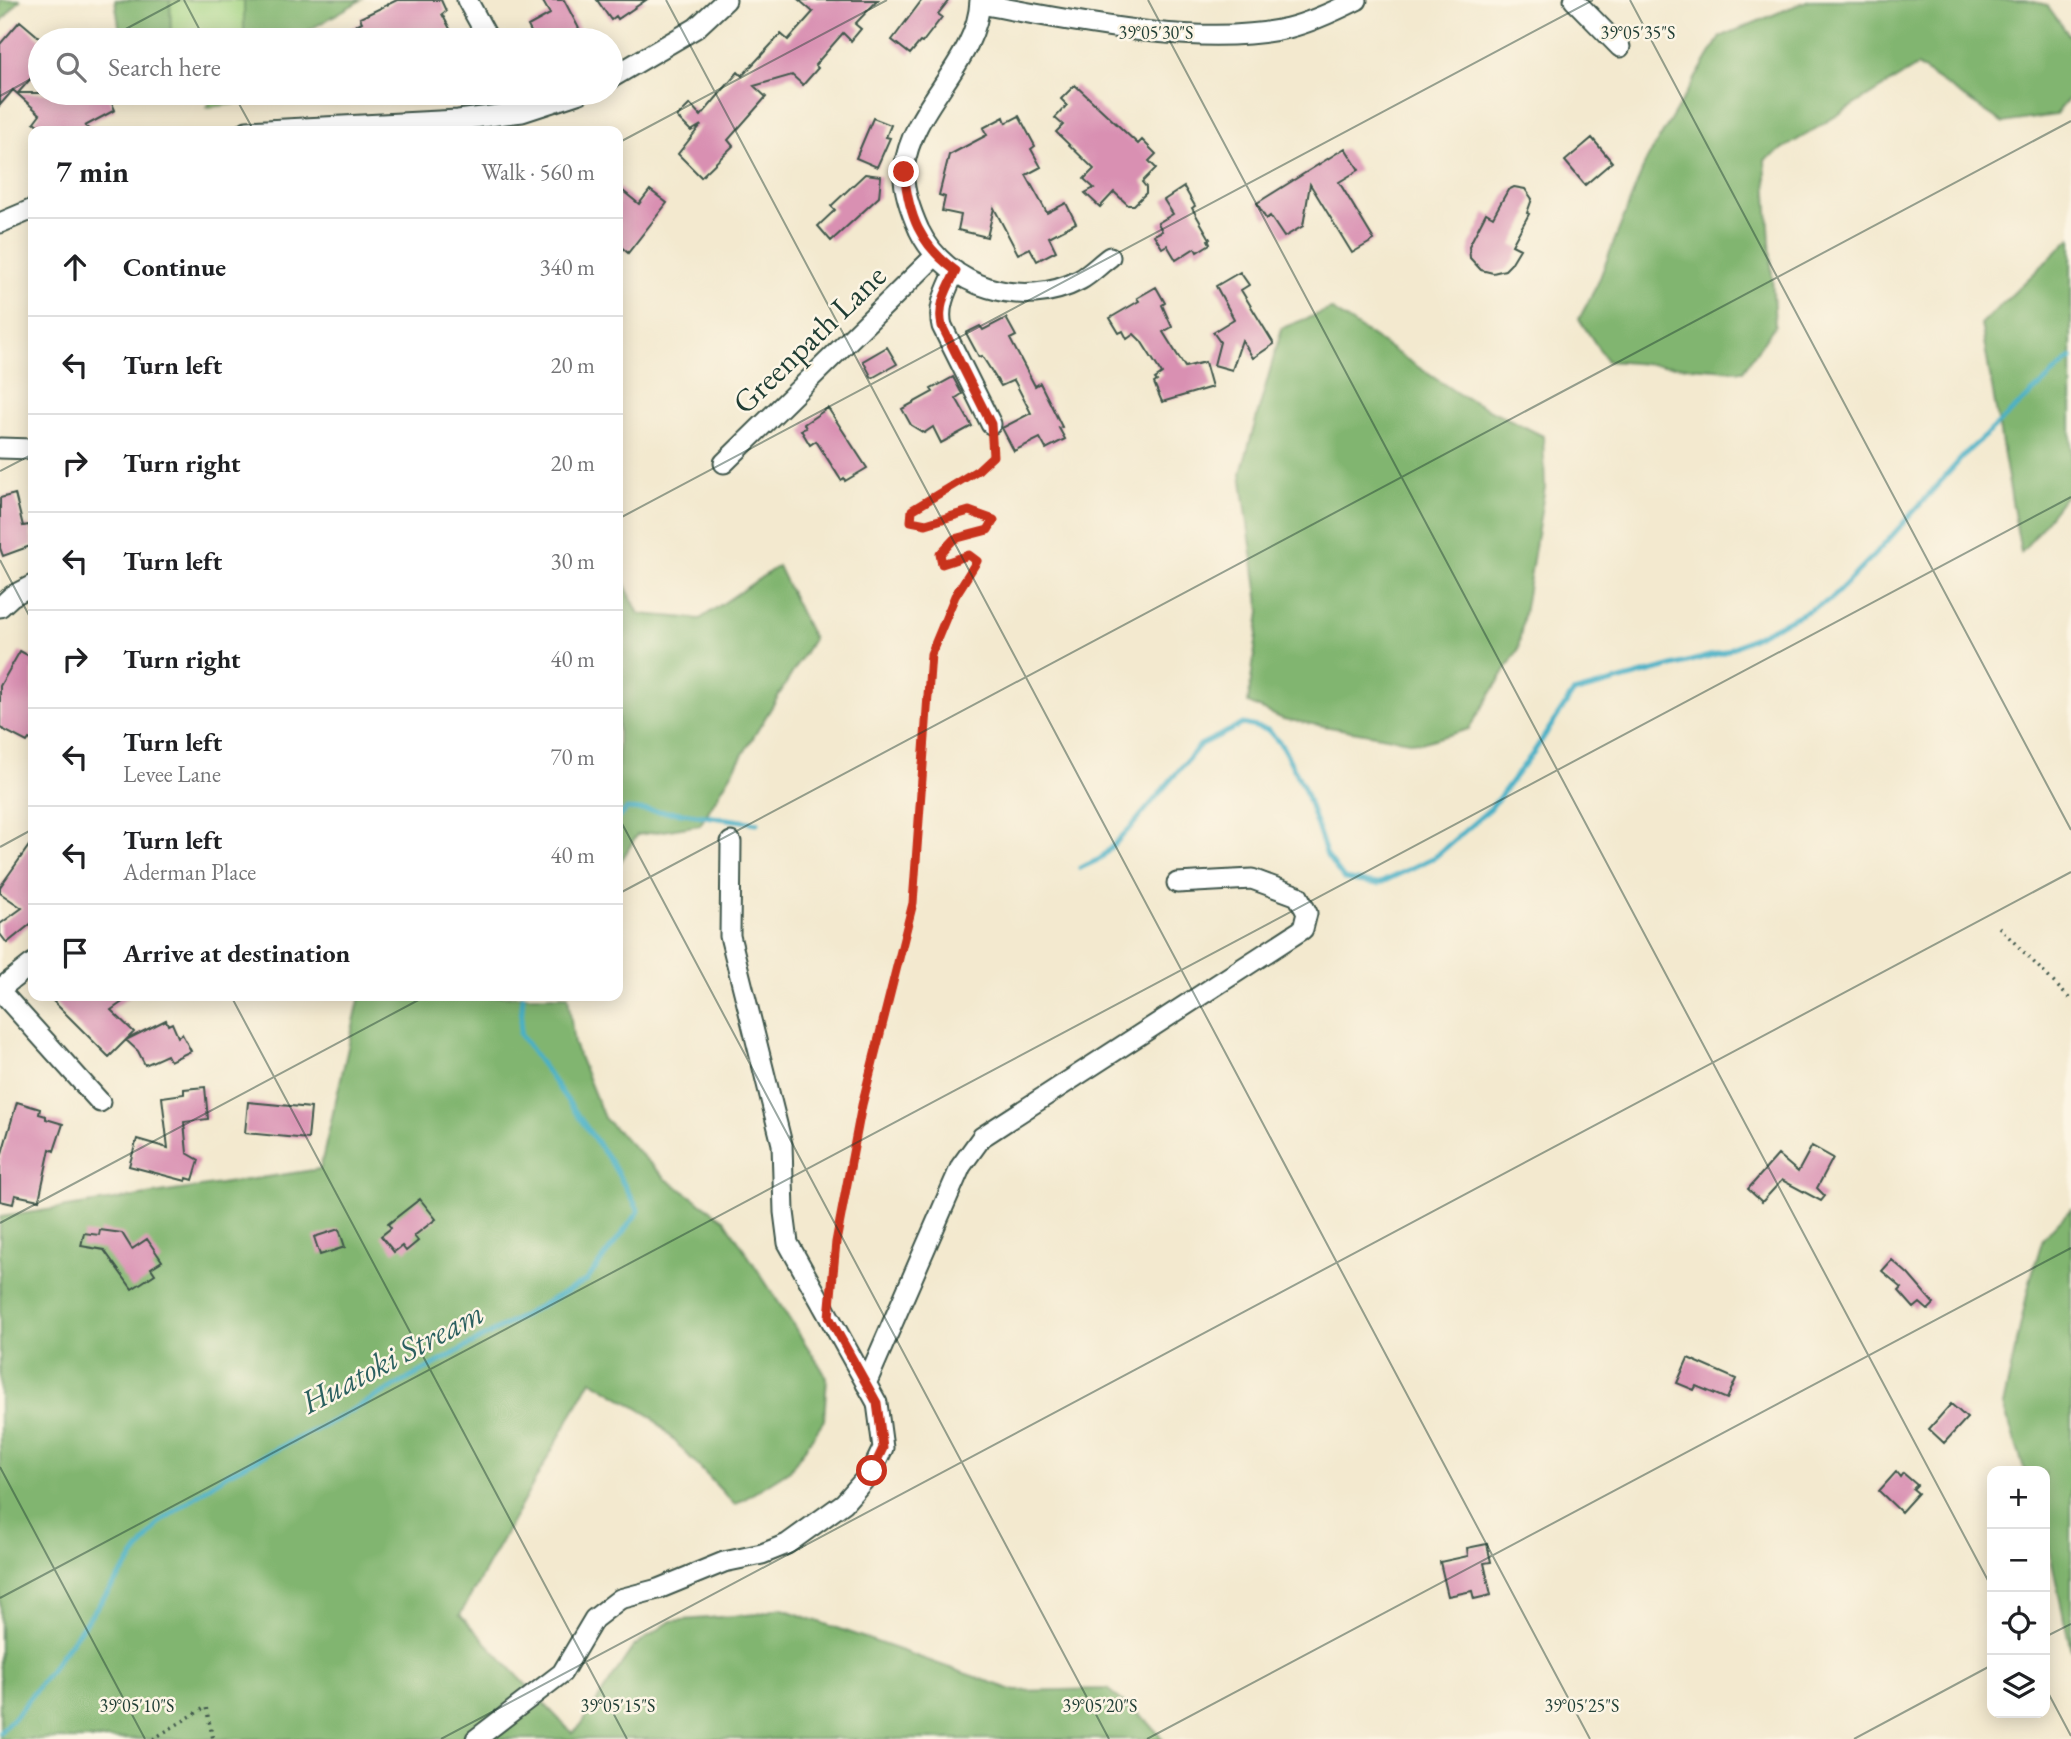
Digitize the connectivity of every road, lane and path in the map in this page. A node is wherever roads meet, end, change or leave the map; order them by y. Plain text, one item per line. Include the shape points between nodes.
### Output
1 (467, 0) edge
2 (726, 0) edge
3 (1357, 0) edge
4 (1574, 0) edge
5 (980, 2) edge
6 (482, 28) edge
7 (1620, 47) dead end
8 (623, 71) edge
9 (520, 105) edge
10 (544, 105) edge
11 (523, 112) junction
12 (374, 126) edge
13 (28, 211) edge
14 (0, 223) edge
15 (935, 256) junction
16 (1110, 257) dead end
17 (956, 271) junction
18 (991, 424) joint
19 (0, 448) edge
20 (28, 449) edge
21 (724, 463) dead end
22 (28, 588) edge
23 (0, 607) edge
24 (731, 842) dead end
25 (1177, 883) dead end
26 (1998, 927) dead end
27 (28, 967) edge
28 (0, 990) edge
29 (2071, 1000) edge
30 (100, 1102) dead end
31 (829, 1317) junction
32 (866, 1384) junction
33 (153, 1739) edge
34 (213, 1739) edge
35 (476, 1739) edge

1 - 6 street
2 - 8 street via 696,28
3 - 5 street via 1288,28 1232,34 1115,27
4 - 7 street
5 - 15 street via 973,34 914,132 904,172 913,218
9 - 11 street
10 - 11 street
11 - 12 street
13 - 14 street
15 - 17 street
15 - 21 street, Greenpath Lane
16 - 17 street via 1080,279 1021,294 975,284
17 - 18 street via 941,307 942,326
18 - 31 path via 993,456 912,510 911,521 926,524 969,511 994,520 988,530 954,539 940,554 942,564 969,555 977,561 955,596 931,654 913,903 862,1105 836,1242
19 - 20 street
22 - 23 street
24 - 31 street via 730,936 782,1144 788,1243
25 - 32 street via 1252,879 1298,896 1307,913 1303,929 982,1137 961,1166
26 - 29 path
27 - 28 street
28 - 30 street
31 - 32 street
32 - 35 street via 877,1403 883,1448 872,1471 844,1503 787,1544 620,1599 594,1619 562,1672
33 - 34 path via 206,1706

